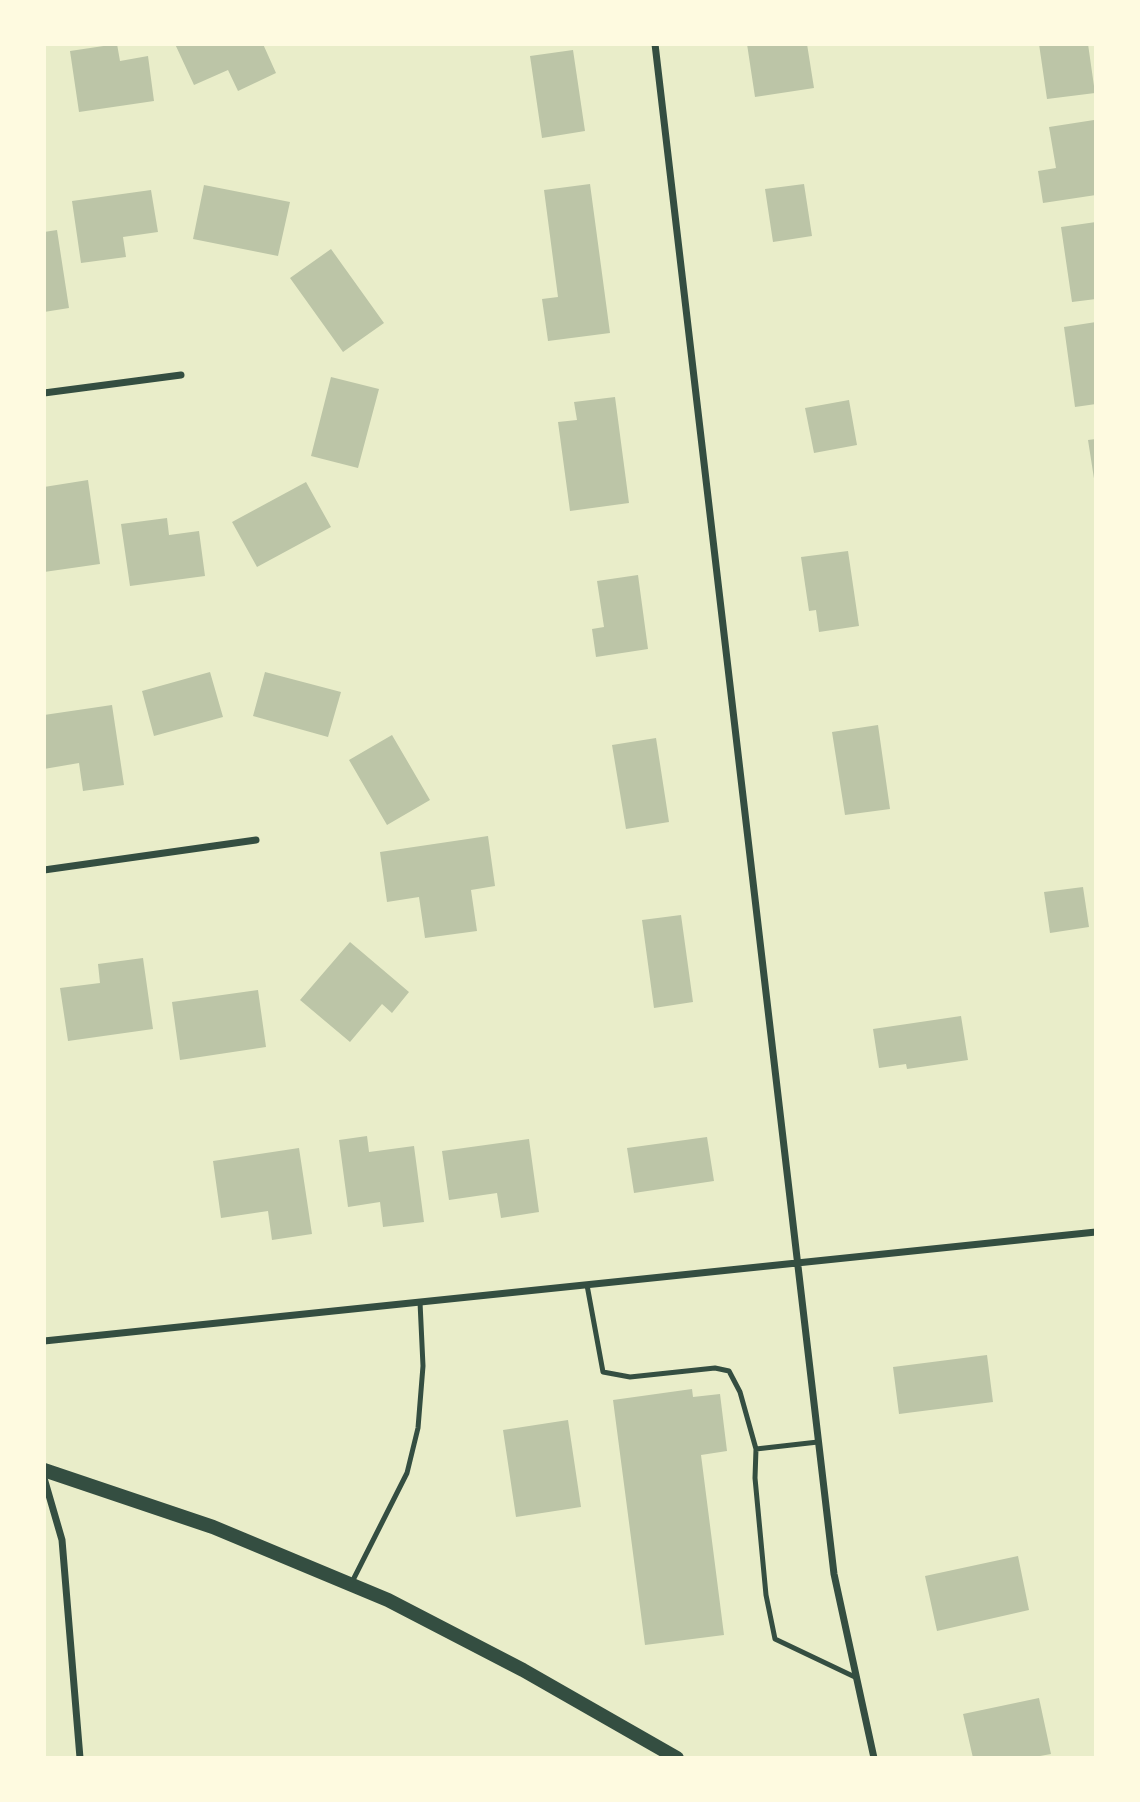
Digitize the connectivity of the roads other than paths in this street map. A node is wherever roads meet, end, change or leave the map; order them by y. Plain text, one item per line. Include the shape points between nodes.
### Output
1 (655, 44) edge
2 (181, 375) dead end
3 (44, 393) edge
4 (256, 840) dead end
5 (44, 870) edge
6 (1096, 1232) edge
7 (797, 1263) junction
8 (587, 1285) junction
9 (420, 1301) junction
10 (44, 1341) edge
11 (818, 1442) junction
12 (756, 1449) junction
13 (44, 1470) edge
14 (44, 1478) edge
15 (351, 1585) junction
16 (857, 1678) junction
17 (80, 1758) edge
18 (677, 1758) edge
19 (874, 1758) edge

1 - 7 street
2 - 3 street
4 - 5 street
6 - 7 street
7 - 8 street
7 - 11 street
8 - 9 street
8 - 12 lane via 603,1372 630,1377 715,1368 729,1371 740,1392
9 - 10 street
9 - 15 lane via 423,1366 418,1428 407,1473
11 - 12 lane
11 - 16 street via 834,1574
12 - 16 lane via 766,1595 775,1639
13 - 15 main road via 213,1527
14 - 17 street via 62,1540
15 - 18 main road via 523,1670
16 - 19 street

